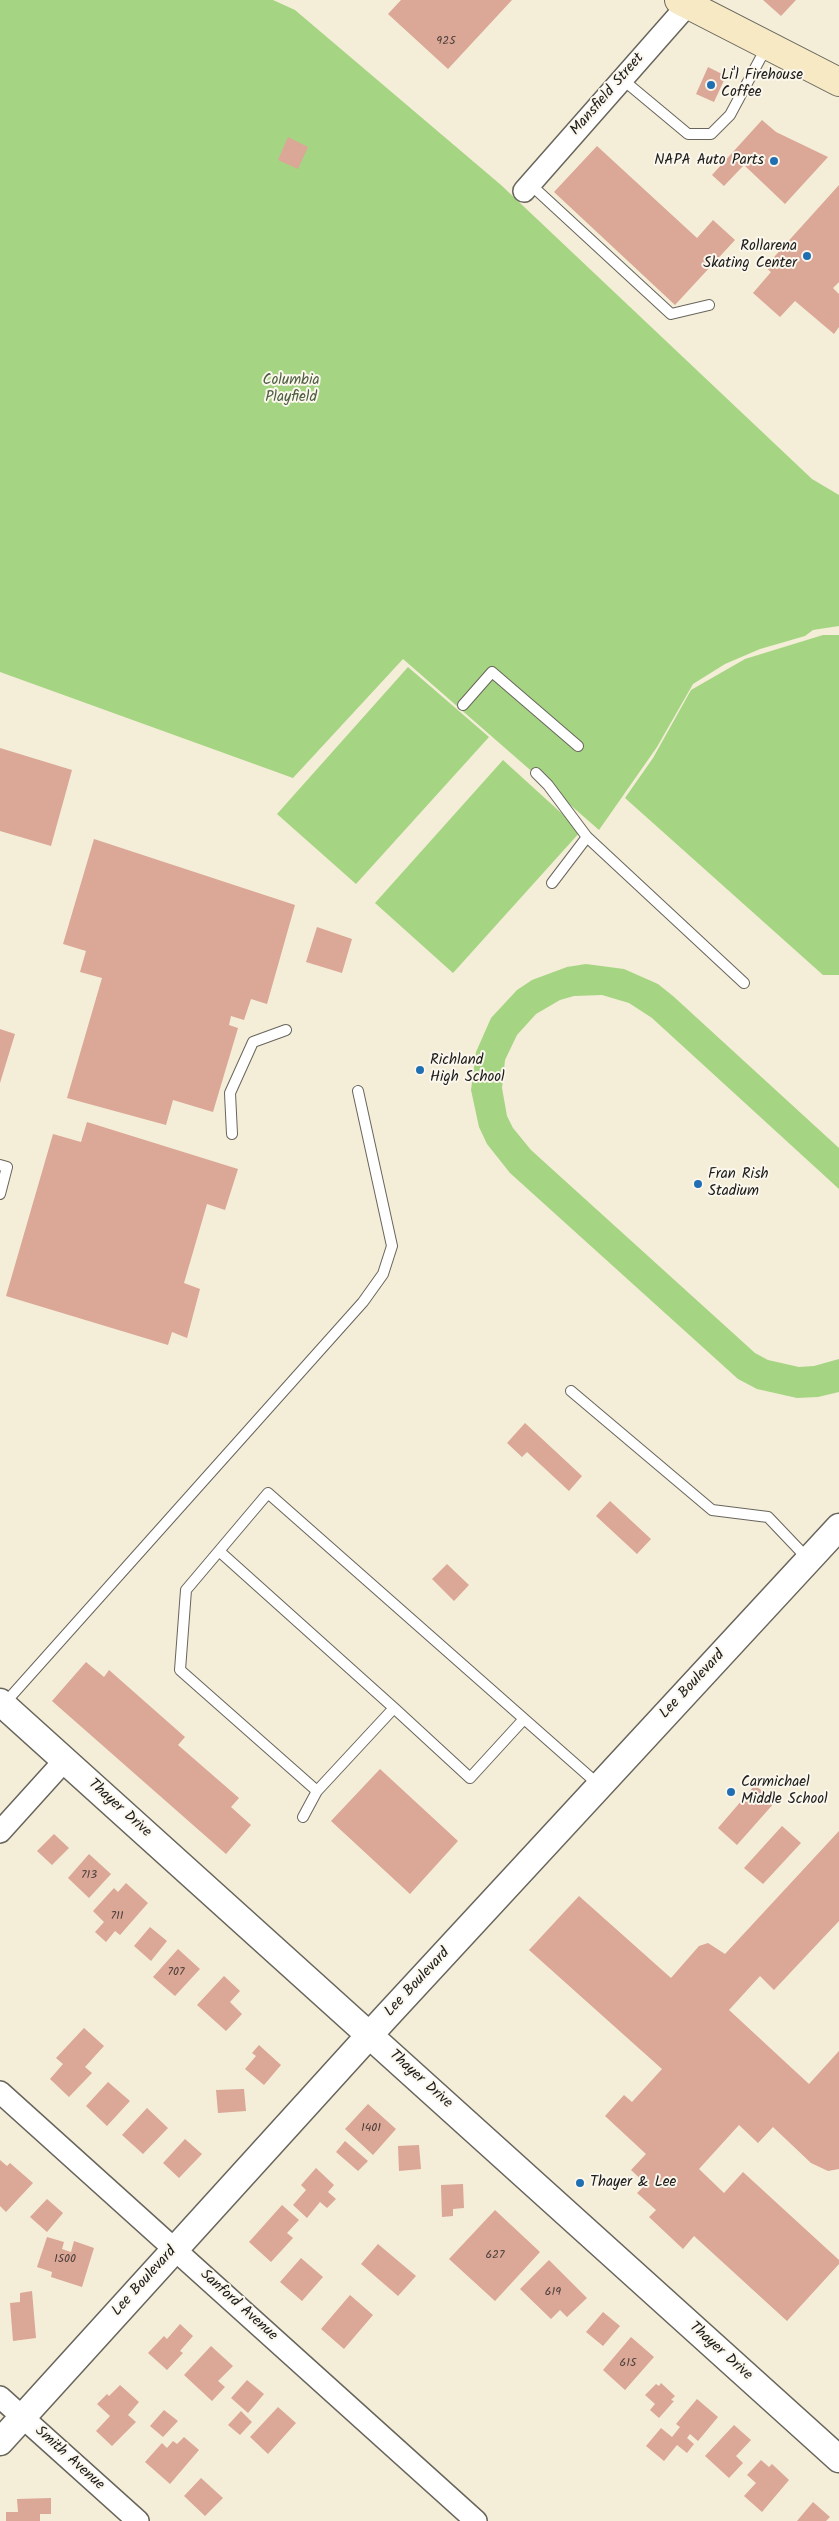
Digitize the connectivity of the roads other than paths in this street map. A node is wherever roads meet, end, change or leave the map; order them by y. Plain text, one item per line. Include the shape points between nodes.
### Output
1 (686, 1) edge
2 (768, 45) junction
3 (622, 79) junction
4 (839, 82) edge
5 (527, 187) joint
6 (709, 305) dead end
7 (463, 705) dead end
8 (578, 746) dead end
9 (536, 773) dead end
10 (587, 837) junction
11 (552, 883) dead end
12 (744, 983) dead end
13 (286, 1030) dead end
14 (358, 1091) dead end
15 (232, 1134) dead end
16 (0, 1165) edge
17 (0, 1194) edge
18 (571, 1390) dead end
19 (839, 1527) edge
20 (219, 1551) junction
21 (809, 1560) junction
22 (2, 1704) edge
23 (394, 1708) junction
24 (524, 1719) junction
25 (65, 1760) junction
26 (600, 1786) junction
27 (317, 1791) junction
28 (303, 1817) dead end
29 (0, 1832) edge
30 (370, 2035) junction
31 (0, 2092) edge
32 (174, 2249) junction
33 (0, 2396) edge
34 (22, 2417) junction
35 (0, 2442) edge
36 (839, 2459) edge
37 (472, 2520) edge
38 (138, 2521) edge

1 - 2 main road
1 - 3 street, Mansfield Street
2 - 3 lane via 730,115 711,134 688,134
2 - 4 main road
3 - 5 street, Mansfield Street
5 - 6 lane via 671,314
7 - 8 lane via 492,672
9 - 10 lane
10 - 11 lane
10 - 12 lane
13 - 15 lane via 253,1042 230,1093
14 - 22 lane via 392,1246 383,1274 363,1302
16 - 17 lane via 7,1167
18 - 21 lane via 712,1510 768,1517
19 - 21 street, Lee Boulevard
20 - 23 lane
20 - 24 lane via 268,1493
20 - 27 lane via 186,1590 180,1670
21 - 26 street, Lee Boulevard
22 - 25 street, Thayer Drive
23 - 24 lane via 470,1778
23 - 27 lane
24 - 26 lane
25 - 29 street
25 - 30 street, Thayer Drive
26 - 30 street, Lee Boulevard
27 - 28 lane
30 - 32 street, Lee Boulevard
30 - 36 street, Thayer Drive
31 - 32 street, Sanford Avenue
32 - 34 street, Lee Boulevard
32 - 37 street, Sanford Avenue
33 - 34 street, Smith Avenue
34 - 35 street, Lee Boulevard
34 - 38 street, Smith Avenue

